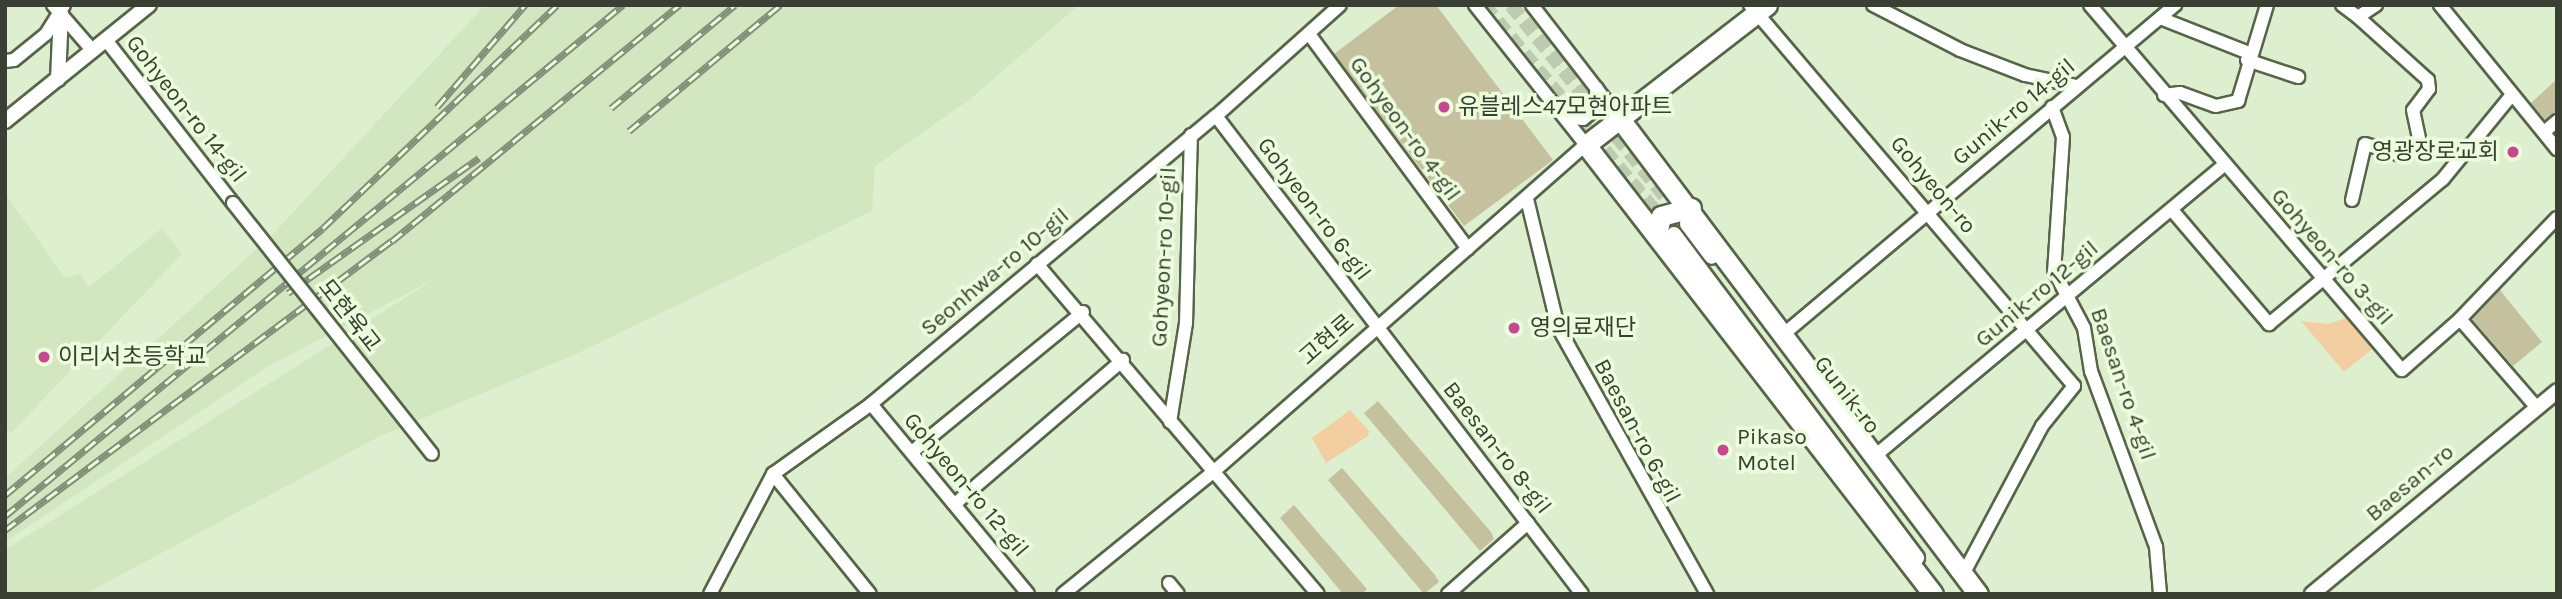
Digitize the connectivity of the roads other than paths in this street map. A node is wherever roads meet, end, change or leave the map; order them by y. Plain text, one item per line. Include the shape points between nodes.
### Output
1 (149, 5) edge
2 (1340, 5) edge
3 (1475, 5) edge
4 (1532, 5) edge
5 (1873, 5) edge
6 (2090, 5) edge
7 (2175, 5) edge
8 (2266, 5) edge
9 (2342, 5) edge
10 (2376, 5) edge
11 (2440, 5) edge
12 (59, 8) edge
13 (1758, 8) edge
14 (2160, 18) junction
15 (2358, 18) junction
16 (1309, 34) junction
17 (106, 40) junction
18 (2126, 47) junction
19 (93, 51) junction
20 (2248, 57) junction
21 (5, 61) edge
22 (2298, 77) dead end
23 (58, 79) junction
24 (2076, 86) junction
25 (1597, 88) junction
26 (2164, 94) junction
27 (2511, 96) junction
28 (2052, 107) junction
29 (1216, 116) junction
30 (1564, 117) junction
31 (1620, 119) junction
32 (5, 121) edge
33 (2557, 121) edge
34 (2544, 132) junction
35 (1191, 135) junction
36 (2420, 143) dead end
37 (1586, 145) junction
38 (2557, 149) edge
39 (2400, 155) dead end
40 (2224, 165) junction
41 (1527, 199) junction
42 (2352, 200) dead end
43 (233, 203) joint
44 (2172, 210) junction
45 (1925, 214) junction
46 (1689, 216) junction
47 (2557, 218) edge
48 (1665, 235) junction
49 (1468, 249) junction
50 (1037, 264) junction
51 (2320, 278) junction
52 (2068, 295) junction
53 (1083, 312) junction
54 (2460, 319) junction
55 (1378, 328) junction
56 (1786, 332) junction
57 (2027, 332) junction
58 (1123, 360) junction
59 (2557, 391) edge
60 (871, 404) junction
61 (2537, 408) junction
62 (1170, 422) junction
63 (912, 452) junction
64 (432, 454) dead end
65 (1876, 455) junction
66 (1212, 473) junction
67 (773, 474) junction
68 (956, 503) junction
69 (1528, 523) junction
70 (1965, 571) junction
71 (1169, 583) dead end
72 (710, 594) edge
73 (870, 594) edge
74 (1028, 594) edge
75 (1063, 594) edge
76 (1178, 594) edge
77 (1318, 594) edge
78 (1448, 594) edge
79 (1582, 594) edge
80 (1707, 594) edge
81 (1933, 594) edge
82 (1944, 594) edge
83 (1972, 594) edge
84 (1978, 594) edge
85 (2160, 594) edge
86 (2312, 594) edge

1 - 17 street
2 - 16 street, Seonhwa-ro 10-gil
3 - 30 street
4 - 25 street
5 - 24 street via 1959,50 2025,75
6 - 18 street, Gohyeon-ro 3-gil
7 - 14 street, Gunik-ro 14-gil
8 - 20 street
9 - 15 street
10 - 15 street
11 - 27 street
12 - 19 street
12 - 21 street via 46,34 14,60
12 - 23 street
13 - 31 main road, Gohyeon-ro
13 - 45 street, Gohyeon-ro
14 - 18 street, Gunik-ro 14-gil
14 - 20 street
15 - 36 street via 2428,80 2429,89 2413,110
16 - 29 street, Seonhwa-ro 10-gil
16 - 49 street, Gohyeon-ro 4-gil
17 - 19 street
17 - 43 street, Gohyeon-ro 14-gil
18 - 24 street, Gunik-ro 14-gil
18 - 26 street, Gohyeon-ro 3-gil
19 - 23 street
20 - 22 street
20 - 26 street via 2233,106 2217,106 2180,93
23 - 32 street
24 - 28 street, Gunik-ro 14-gil
25 - 30 street via 1593,111 1583,119
25 - 31 street
26 - 40 street, Gohyeon-ro 3-gil
27 - 34 street
27 - 51 street via 2443,179
28 - 45 street, Gunik-ro 14-gil
28 - 52 street, Baesan-ro 4-gil via 2063,137 2054,271
29 - 35 street, Seonhwa-ro 10-gil
29 - 55 street, Gohyeon-ro 6-gil
30 - 37 street
31 - 37 main road, 고현로
31 - 46 main road
33 - 34 street
34 - 38 street
35 - 50 street, Seonhwa-ro 10-gil
35 - 62 street, Gohyeon-ro 10-gil via 1186,323
37 - 41 street, 고현로
37 - 48 main road
39 - 42 street via 2365,144
40 - 44 street, Gunik-ro 12-gil
40 - 51 street, Gohyeon-ro 3-gil
41 - 49 street, 고현로
41 - 80 street, Baesan-ro 6-gil via 1558,327
43 - 64 street, 모현육교, bridge
44 - 51 street via 2269,324
44 - 52 street, Gunik-ro 12-gil
45 - 56 street, Gunik-ro 14-gil
45 - 57 street, Gohyeon-ro
46 - 48 main road via 1669,210 1657,223
46 - 56 main road
46 - 83 street, Gunik-ro
47 - 54 street, Gohyeon-ro 3-gil
48 - 81 main road
48 - 82 street, Gunik-ro
49 - 55 street, 고현로
50 - 53 street
50 - 60 street, Seonhwa-ro 10-gil
51 - 54 street, Gohyeon-ro 3-gil via 2402,370
52 - 57 street, Gunik-ro 12-gil
52 - 85 street, Baesan-ro 4-gil via 2084,328 2091,371 2156,547
53 - 58 street
53 - 63 street
54 - 61 street
55 - 66 street, 고현로
55 - 69 street, Baesan-ro 8-gil
56 - 65 main road
57 - 65 street, Gunik-ro 12-gil
57 - 70 street, Gohyeon-ro via 2074,386 2042,426
58 - 62 street
58 - 68 street
59 - 61 street, Baesan-ro
60 - 63 street, Gohyeon-ro 12-gil
60 - 67 street, Seonhwa-ro 10-gil
61 - 86 street, Baesan-ro
62 - 66 street
63 - 68 street, Gohyeon-ro 12-gil
65 - 70 main road
66 - 75 street, 고현로
66 - 77 street
67 - 72 street, Seonhwa-ro 10-gil
67 - 73 street
68 - 74 street, Gohyeon-ro 12-gil
69 - 78 street
69 - 79 street, Baesan-ro 8-gil
70 - 84 main road
71 - 76 street

